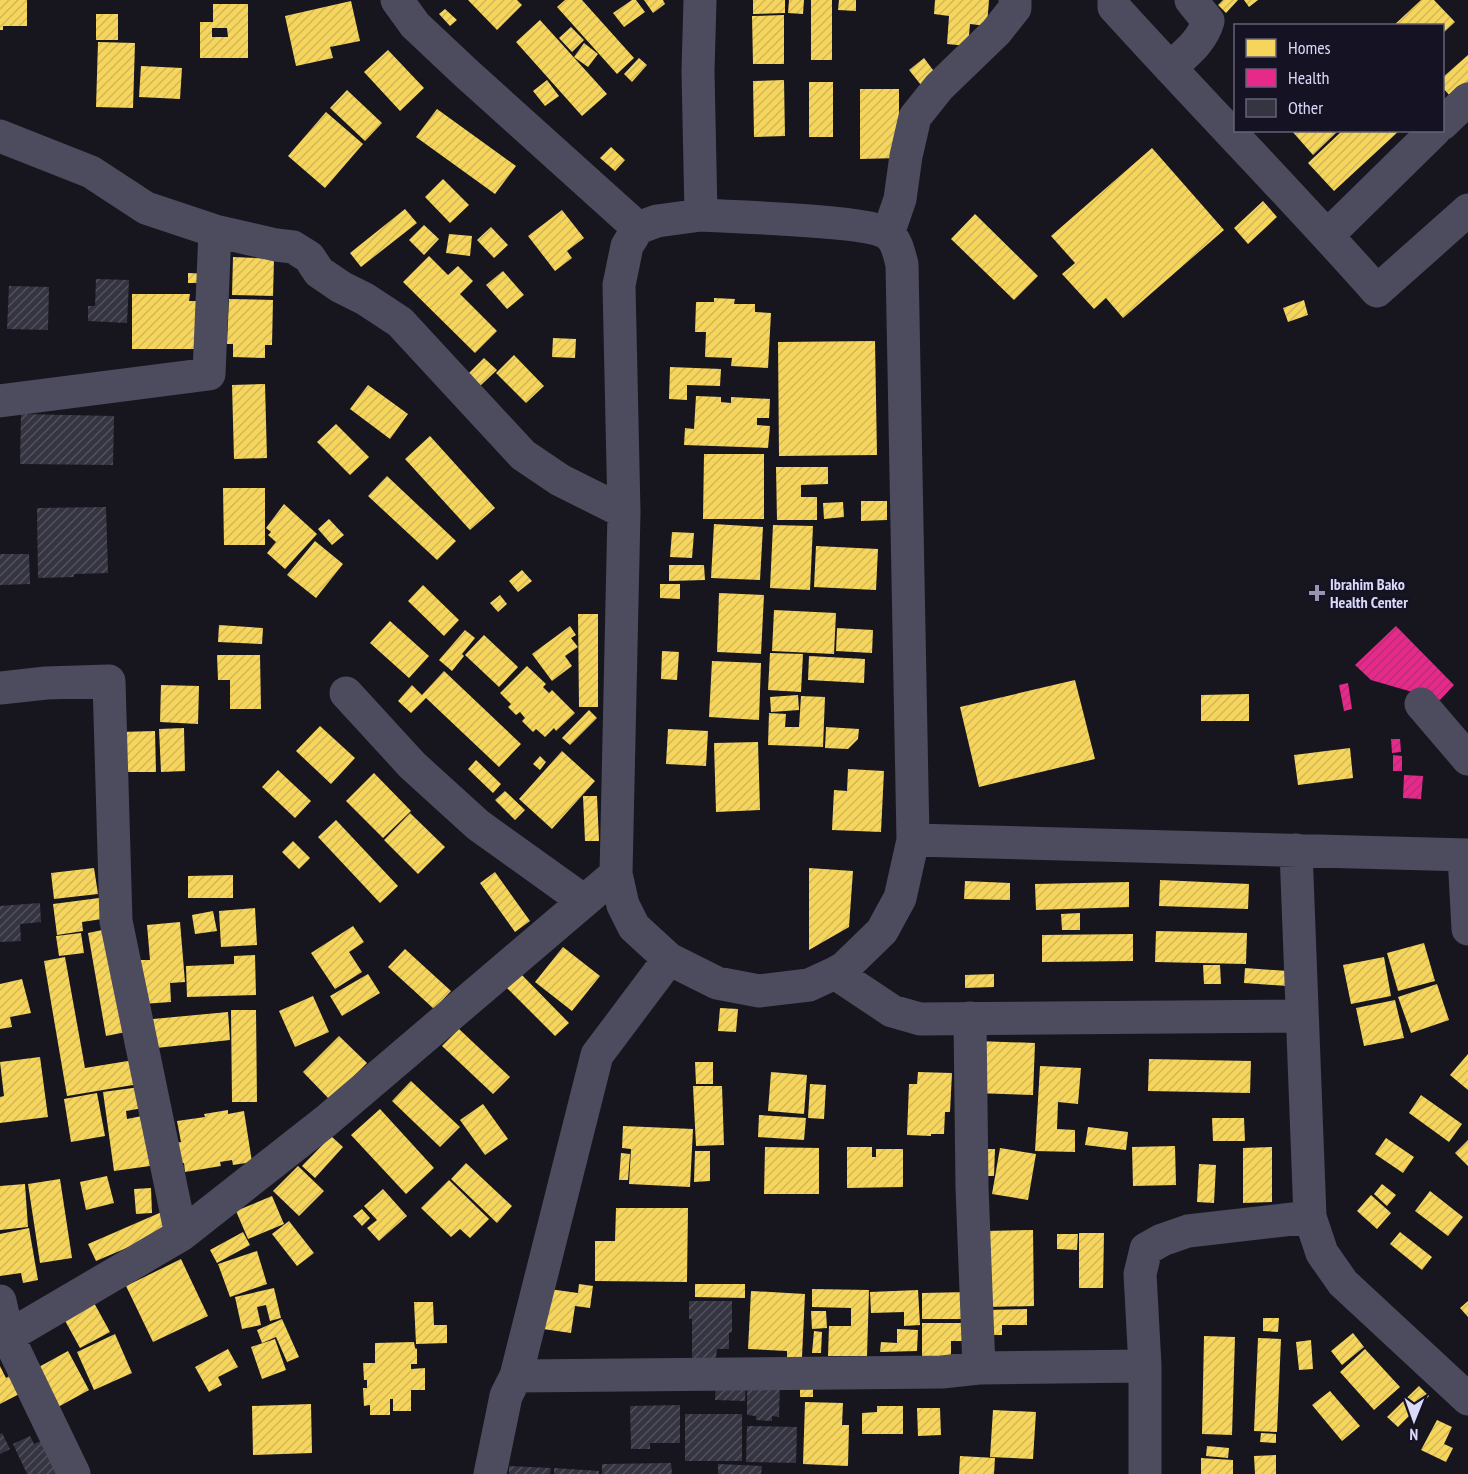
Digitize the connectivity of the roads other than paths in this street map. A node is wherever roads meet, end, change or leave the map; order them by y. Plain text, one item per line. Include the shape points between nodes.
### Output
1 (397, 0) edge
2 (700, 0) edge
3 (1015, 0) edge
4 (1114, 0) edge
5 (1191, 0) edge
6 (1170, 68) junction
7 (1468, 100) edge
8 (1444, 122) edge
9 (1433, 132) edge
10 (0, 136) edge
11 (1468, 210) edge
12 (701, 215) junction
13 (638, 228) junction
14 (215, 231) junction
15 (888, 234) junction
16 (1328, 235) junction
17 (0, 401) edge
18 (624, 512) junction
19 (0, 688) edge
20 (346, 693) dead end
21 (1421, 704) dead end
22 (1468, 759) edge
23 (913, 840) junction
24 (1296, 850) junction
25 (1466, 855) edge
26 (616, 874) junction
27 (584, 901) junction
28 (1468, 929) edge
29 (669, 959) junction
30 (835, 973) junction
31 (1302, 1016) junction
32 (970, 1018) junction
33 (1310, 1217) junction
34 (181, 1235) junction
35 (0, 1301) edge
36 (4, 1339) edge
37 (1145, 1366) junction
38 (979, 1368) junction
39 (516, 1376) junction
40 (1468, 1399) edge
41 (74, 1474) edge
42 (490, 1474) edge
43 (1145, 1474) edge

1 - 13 street via 415,25
2 - 12 street
3 - 15 street via 1015,8 996,32 939,87 915,117 900,199
4 - 6 street via 1114,7
5 - 6 street via 1208,21 1196,44
6 - 16 street
7 - 8 street
9 - 16 street
10 - 14 street via 91,172 146,208
11 - 16 street via 1377,291
12 - 13 street via 657,221
12 - 15 street via 860,225
13 - 18 street via 627,246 619,285
14 - 17 street via 209,374
14 - 18 street via 293,247 309,257 319,272 400,322 523,454 561,480
15 - 23 street via 902,264
18 - 26 street
19 - 34 street via 109,681 116,921
20 - 27 street via 412,765 478,825
21 - 22 street
23 - 24 street
23 - 30 street via 900,898 882,932
24 - 25 street
24 - 31 street
25 - 28 street
26 - 27 street
26 - 29 street via 633,927
27 - 34 street via 326,1121
29 - 30 street via 717,983 759,991 809,985
29 - 39 street via 597,1055
30 - 32 street via 892,1011 920,1019
31 - 32 street
31 - 33 street
32 - 38 street
33 - 37 street via 1188,1231 1146,1249 1140,1274
33 - 40 street via 1322,1252 1343,1283
34 - 36 street
35 - 36 street
36 - 41 street
37 - 38 street
37 - 43 street
38 - 39 street via 942,1372
39 - 42 street via 506,1396

